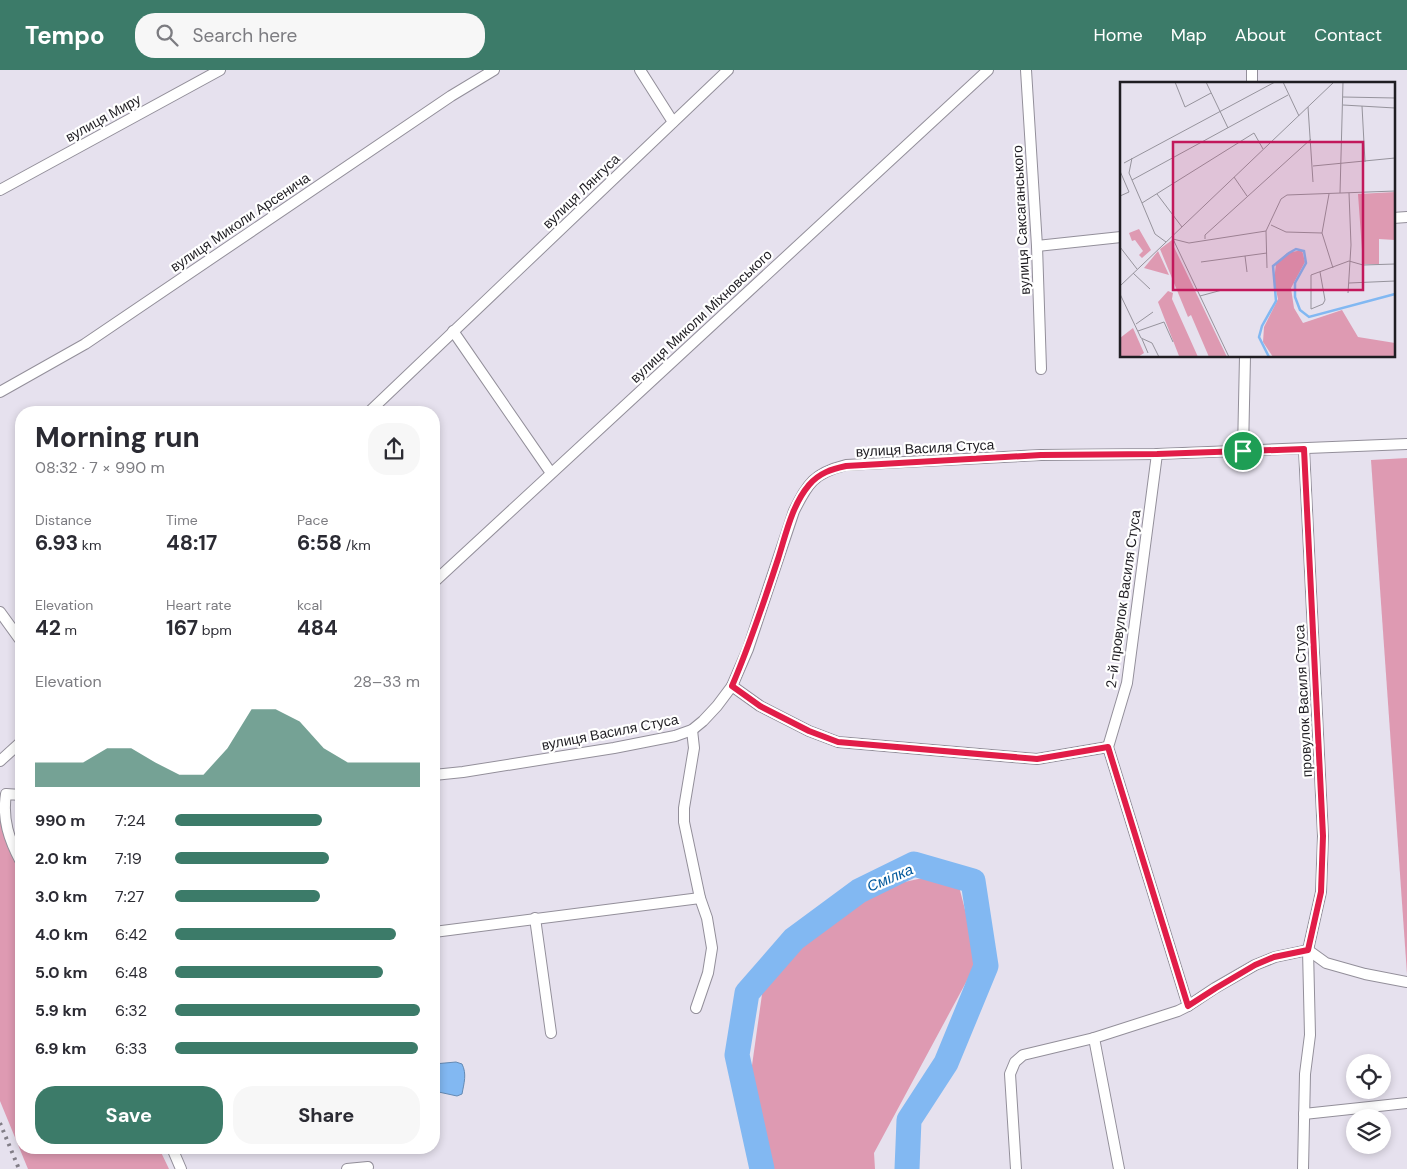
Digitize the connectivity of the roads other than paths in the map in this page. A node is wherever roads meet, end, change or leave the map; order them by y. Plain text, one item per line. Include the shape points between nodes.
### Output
1 (220, 70) edge
2 (494, 70) edge
3 (640, 70) edge
4 (728, 70) edge
5 (988, 70) edge
6 (1026, 70) edge
7 (673, 122) junction
8 (0, 190) edge
9 (1407, 217) edge
10 (1394, 218) edge
11 (1120, 237) edge
12 (1037, 246) junction
13 (454, 331) junction
14 (1245, 358) edge
15 (1041, 369) dead end
16 (0, 392) edge
17 (375, 406) edge
18 (1407, 444) edge
19 (1304, 449) junction
20 (1243, 451) junction
21 (1157, 454) junction
22 (551, 473) junction
23 (440, 576) edge
24 (0, 612) edge
25 (15, 633) edge
26 (732, 686) junction
27 (692, 730) junction
28 (15, 747) edge
29 (1108, 747) junction
30 (0, 761) edge
31 (440, 774) edge
32 (3, 791) edge
33 (15, 850) edge
34 (700, 898) junction
35 (535, 918) junction
36 (440, 931) edge
37 (1308, 950) junction
38 (1407, 982) edge
39 (1188, 1006) junction
40 (696, 1008) dead end
41 (551, 1033) dead end
42 (1094, 1038) junction
43 (1407, 1103) edge
44 (1304, 1114) junction
45 (175, 1154) edge
46 (368, 1166) dead end
47 (181, 1169) edge
48 (347, 1169) edge
49 (1016, 1169) edge
50 (1119, 1169) edge
51 (1303, 1169) edge

1 - 8 street, вулиця Миру
2 - 16 street, вулиця Миколи Арсенича via 450,96 85,344
3 - 7 street
4 - 7 street, вулиця Лянгуса
5 - 22 street, вулиця Миколи Міхновського
6 - 12 street, вулиця Саксаганського
7 - 13 street, вулиця Лянгуса
9 - 10 street
11 - 12 street
12 - 15 street, вулиця Саксаганського
13 - 17 street, вулиця Лянгуса
13 - 22 street
14 - 20 street
18 - 19 street, вулиця Василя Стуса
19 - 20 street, вулиця Василя Стуса
19 - 37 street, провулок Василя Стуса via 1323,836 1321,892
20 - 21 street, вулиця Василя Стуса
21 - 26 street, вулиця Василя Стуса via 1041,455 846,466 817,476 794,512 748,649
21 - 29 street, 2-й провулок Василя Стуса via 1127,683
22 - 23 street, вулиця Миколи Міхновського
24 - 25 street
26 - 27 street, вулиця Василя Стуса
26 - 29 street via 760,706 838,742 1037,759
27 - 31 street, вулиця Василя Стуса via 614,748
27 - 34 street via 694,748 684,822
28 - 30 street
29 - 39 street
32 - 33 street via 6,822
34 - 35 street
34 - 40 street via 712,948 708,973
35 - 36 street
35 - 41 street
37 - 38 street via 1326,963
37 - 39 street via 1274,957 1255,965
37 - 44 street, провулок Василя Стуса via 1310,1035
39 - 42 street
42 - 49 street via 1024,1055 1015,1062 1010,1074
42 - 50 street
43 - 44 street
44 - 51 street, провулок Василя Стуса
45 - 47 street
46 - 48 street

